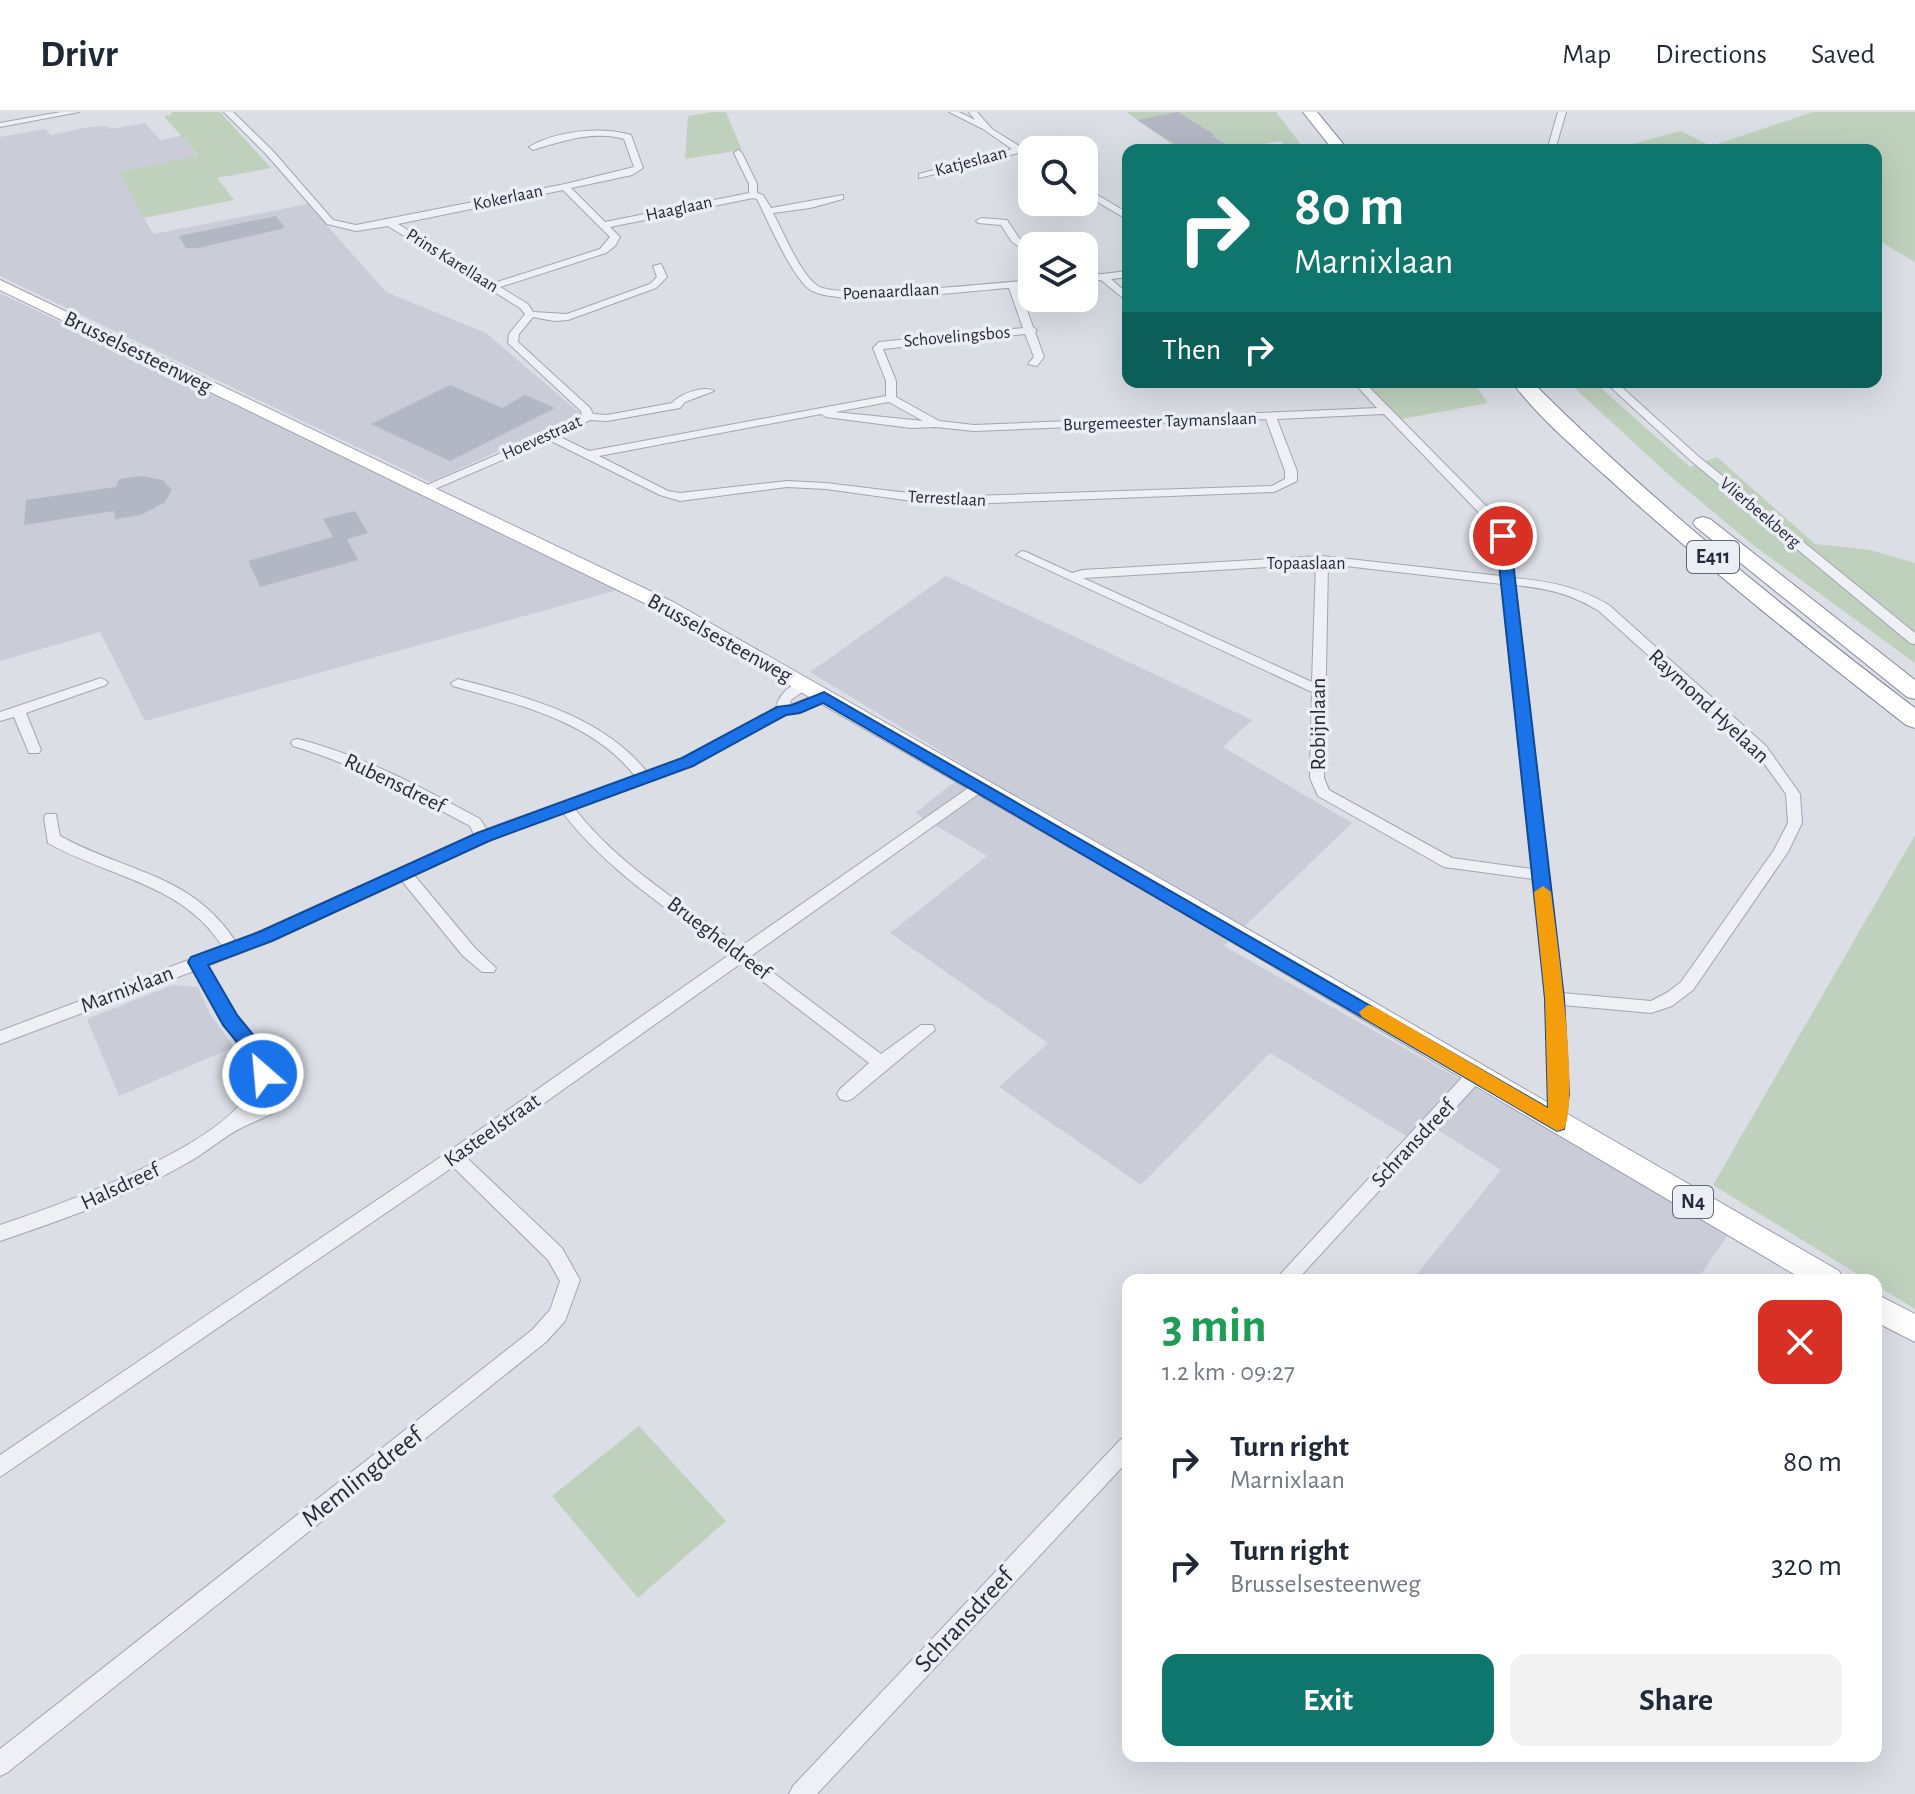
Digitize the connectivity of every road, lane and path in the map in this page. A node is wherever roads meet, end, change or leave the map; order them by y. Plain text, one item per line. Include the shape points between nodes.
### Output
1 (75, 112) edge
2 (228, 112) edge
3 (953, 112) edge
4 (973, 112) edge
5 (1562, 112) edge
6 (1303, 116) edge
7 (0, 125) edge
8 (985, 127) junction
9 (1318, 144) edge
10 (1334, 144) edge
11 (1553, 144) edge
12 (533, 147) dead end
13 (1018, 149) edge
14 (1018, 151) edge
15 (738, 153) dead end
16 (922, 176) dead end
17 (565, 187) junction
18 (753, 195) junction
19 (840, 197) dead end
20 (1098, 199) edge
21 (769, 211) junction
22 (1122, 213) edge
23 (981, 221) dead end
24 (390, 223) junction
25 (605, 225) junction
26 (1018, 242) edge
27 (658, 266) dead end
28 (1122, 275) edge
29 (1103, 277) junction
30 (1098, 278) edge
31 (1018, 284) edge
32 (1013, 285) junction
33 (2, 286) edge
34 (494, 286) junction
35 (1122, 294) edge
36 (530, 314) junction
37 (1032, 330) junction
38 (1033, 364) dead end
39 (1364, 388) edge
40 (1527, 388) edge
41 (1553, 388) edge
42 (1617, 388) edge
43 (709, 391) dead end
44 (891, 398) junction
45 (1385, 411) junction
46 (807, 412) junction
47 (588, 417) junction
48 (1271, 418) junction
49 (936, 424) junction
50 (549, 436) junction
51 (587, 455) junction
52 (424, 490) junction
53 (1022, 555) dead end
54 (1322, 560) junction
55 (1104, 573) junction
56 (1071, 577) junction
57 (1507, 579) junction
58 (1103, 592) junction
59 (1915, 640) edge
60 (101, 682) dead end
61 (458, 683) dead end
62 (805, 685) junction
63 (1317, 689) junction
64 (1915, 692) edge
65 (824, 697) junction
66 (782, 710) junction
67 (19, 712) junction
68 (0, 717) edge
69 (1915, 720) edge
70 (298, 743) dead end
71 (34, 750) dead end
72 (642, 776) junction
73 (979, 787) junction
74 (565, 806) junction
75 (51, 818) dead end
76 (483, 837) junction
77 (406, 875) junction
78 (1541, 875) junction
79 (232, 949) junction
80 (742, 954) junction
81 (197, 962) junction
82 (488, 968) dead end
83 (1554, 998) junction
84 (927, 1030) dead end
85 (0, 1038) edge
86 (258, 1055) junction
87 (881, 1063) junction
88 (1475, 1075) junction
89 (846, 1094) dead end
90 (1557, 1123) junction
91 (234, 1124) junction
92 (454, 1157) junction
93 (0, 1233) edge
94 (1291, 1274) edge
95 (1819, 1274) edge
96 (1882, 1310) edge
97 (1915, 1329) edge
98 (1122, 1452) edge
99 (0, 1467) edge
100 (0, 1764) edge
101 (801, 1794) edge

1 - 7 street
2 - 24 street, Prins Karellaan via 330,222 356,228
3 - 8 street
4 - 8 street
5 - 11 street
6 - 9 highway
6 - 10 highway
8 - 13 street
12 - 17 street via 603,133 628,137 639,168
14 - 16 street, Katjeslaan
15 - 18 street, Poenaardlaan
17 - 24 street, Kokerlaan
17 - 25 street, Kokerlaan
18 - 21 street, Poenaardlaan
18 - 25 street, Haaglaan
19 - 21 street
20 - 22 street
21 - 32 street, Poenaardlaan via 805,280 830,294
23 - 26 street via 1004,222
24 - 34 street, Prins Karellaan
25 - 34 street via 615,237 603,251
27 - 36 street via 662,277 653,286 568,317
28 - 29 street
29 - 30 street
29 - 35 street
31 - 32 street, Poenaardlaan
32 - 37 street, Schovelingsbos
33 - 52 main road, Brusselsesteenweg / N4
34 - 36 street, Prins Karellaan
36 - 47 street via 513,343
37 - 38 street, Schovelingsbos via 1039,357
37 - 44 street, Schovelingsbos via 883,344 878,348 891,381
39 - 45 street
40 - 69 highway, E411 via 1689,537
41 - 64 highway, E411 via 1711,530
42 - 59 street, Vlierbeekberg
43 - 47 street, Hoevestraat via 676,406
44 - 46 street, Burgemeester Taymanslaan
44 - 49 street, Burgemeester Taymanslaan
45 - 48 street, Burgemeester Taymanslaan
45 - 57 street via 1499,527
46 - 49 street, Burgemeester Taymanslaan
46 - 51 street, Burgemeester Taymanslaan
47 - 50 street, Hoevestraat
48 - 49 street, Burgemeester Taymanslaan via 1021,428
48 - 51 street, Terrestlaan via 1291,471 1291,481 1274,489 941,501 787,484 680,497
50 - 51 street, Terrestlaan
50 - 52 street, Hoevestraat
52 - 62 main road, Brusselsesteenweg / N4 via 666,606
53 - 56 street
54 - 55 street, Topaaslaan
54 - 57 street, Topaaslaan
54 - 63 street, Robijnlaan
55 - 56 street, Topaaslaan
55 - 58 street
56 - 58 street
57 - 78 street
57 - 83 street, Raymond Hyelaan via 1556,586 1604,608 1761,749 1793,794 1795,823 1780,852 1675,997 1651,1007
58 - 63 street
60 - 67 street
61 - 72 street via 549,711 591,731 632,760
62 - 65 main road, Brusselsesteenweg / N4
62 - 66 street, Marnixlaan via 785,698
63 - 78 street, Robijnlaan via 1317,778 1323,793 1449,863
65 - 66 street, Marnixlaan
65 - 73 main road, Brusselsesteenweg / N4
66 - 72 street, Marnixlaan via 688,762
67 - 68 street
67 - 71 street
70 - 76 street, Rubensdreef via 343,756 404,784 475,823
72 - 74 street, Marnixlaan
73 - 80 street, Kasteelstraat
73 - 88 main road, Brusselsesteenweg / N4
74 - 76 street, Marnixlaan
74 - 80 street, Bruegheldreef via 614,859
75 - 79 street via 53,839 78,855 179,892 209,913
76 - 77 street, Marnixlaan
77 - 79 street, Marnixlaan
77 - 82 street
78 - 83 street
79 - 81 street, Marnixlaan
80 - 87 street, Bruegheldreef
80 - 92 street, Kasteelstraat
81 - 85 street, Marnixlaan
81 - 86 street, Halsdreef via 230,1020
83 - 90 street
84 - 87 street
86 - 91 street, Halsdreef via 263,1074 257,1099
86 - 91 street, Halsdreef via 294,1080 291,1091 284,1100
87 - 89 street
88 - 90 main road, Brusselsesteenweg / N4
88 - 94 street, Schransdreef
90 - 95 main road, Brusselsesteenweg / N4
91 - 93 street, Halsdreef via 179,1159 63,1212
92 - 99 street, Kasteelstraat
92 - 100 street, Memlingdreef via 555,1254 570,1280 558,1315 539,1336
96 - 97 main road
98 - 101 street, Schransdreef

